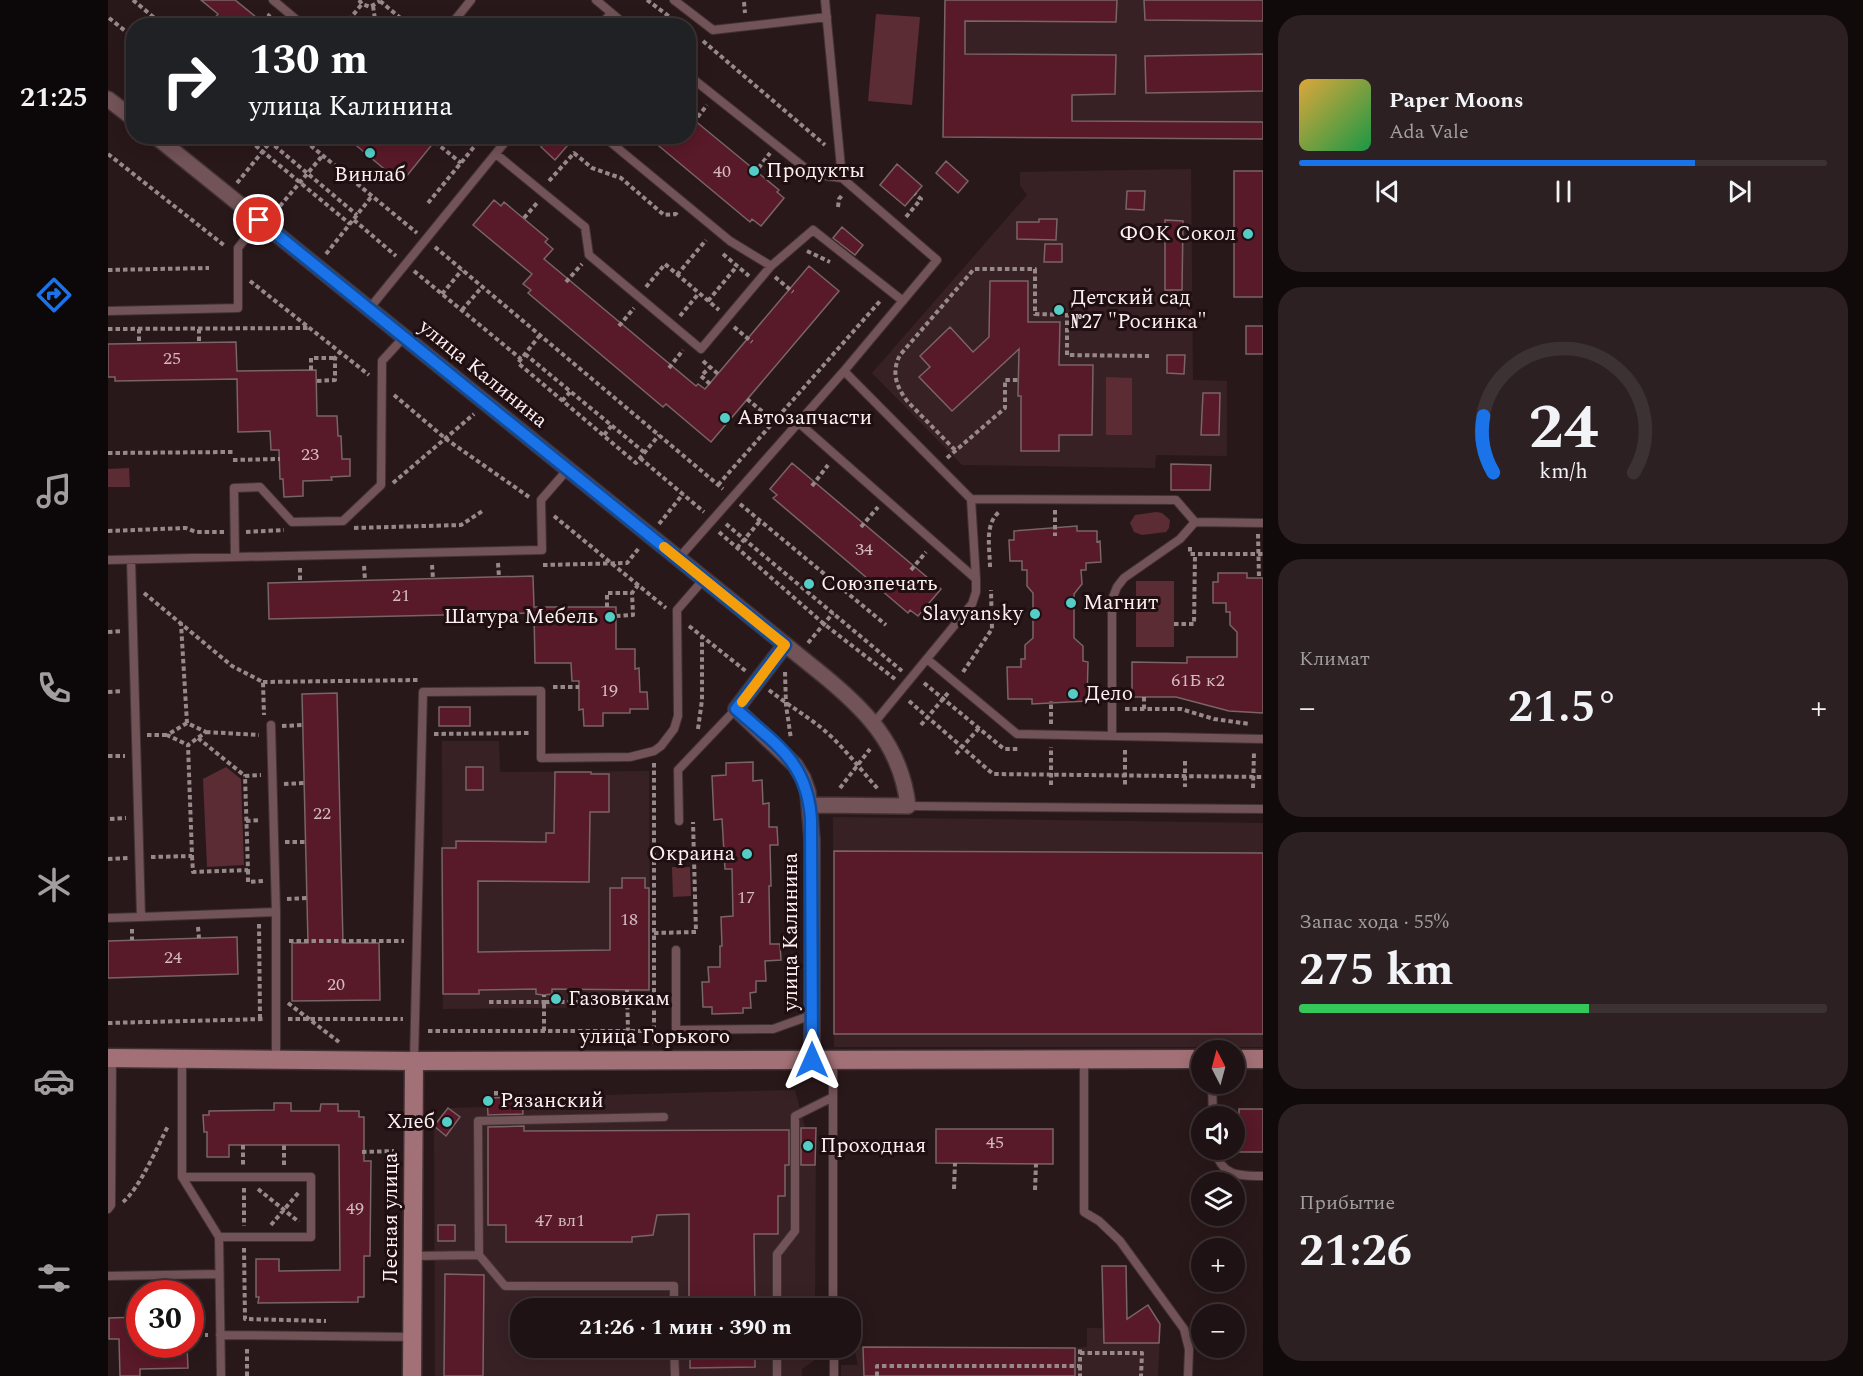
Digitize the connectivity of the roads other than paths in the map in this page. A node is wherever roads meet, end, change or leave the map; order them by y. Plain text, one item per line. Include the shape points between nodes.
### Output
1 (273, 0) edge
2 (471, 0) edge
3 (596, 0) edge
4 (674, 0) edge
5 (825, 0) edge
6 (610, 13) junction
7 (827, 17) junction
8 (294, 18) edge
9 (456, 18) edge
10 (606, 18) edge
11 (617, 18) edge
12 (696, 81) edge
13 (108, 100) edge
14 (126, 113) edge
15 (165, 144) edge
16 (504, 144) edge
17 (613, 144) edge
18 (496, 154) junction
19 (842, 178) junction
20 (262, 223) junction
21 (769, 268) junction
22 (903, 301) junction
23 (369, 309) junction
24 (108, 311) edge
25 (404, 337) junction
26 (844, 371) junction
27 (799, 423) junction
28 (568, 470) junction
29 (971, 499) junction
30 (1261, 523) edge
31 (1192, 525) junction
32 (235, 557) junction
33 (678, 559) junction
34 (108, 560) edge
35 (131, 560) junction
36 (704, 579) junction
37 (976, 579) junction
38 (785, 645) junction
39 (927, 659) junction
40 (736, 709) junction
41 (878, 728) junction
42 (271, 729) road end
43 (1112, 735) junction
44 (1259, 739) edge
45 (810, 805) junction
46 (908, 806) junction
47 (1263, 809) edge
48 (679, 821) dead end
49 (276, 912) junction
50 (141, 917) junction
51 (108, 918) edge
52 (676, 950) dead end
53 (812, 1015) junction
54 (110, 1058) edge
55 (182, 1059) junction
56 (1084, 1059) junction
57 (1191, 1059) edge
58 (1245, 1059) edge
59 (1263, 1059) edge
60 (276, 1060) junction
61 (812, 1060) junction
62 (832, 1060) junction
63 (414, 1061) junction
64 (833, 1097) junction
65 (664, 1117) dead end
66 (1219, 1160) edge
67 (1263, 1176) edge
68 (110, 1177) edge
69 (182, 1177) junction
70 (109, 1207) edge
71 (219, 1238) junction
72 (479, 1255) junction
73 (413, 1256) junction
74 (219, 1275) junction
75 (108, 1276) edge
76 (674, 1298) edge
77 (777, 1298) edge
78 (834, 1298) edge
79 (220, 1335) junction
80 (412, 1337) junction
81 (674, 1358) edge
82 (777, 1358) edge
83 (834, 1358) edge
84 (221, 1376) edge
85 (412, 1376) edge
86 (675, 1376) edge
87 (777, 1376) edge
88 (834, 1376) edge
89 (1188, 1376) edge

1 - 8 lane
2 - 9 lane
3 - 6 lane
4 - 7 lane via 713,30
5 - 7 lane
6 - 10 lane
6 - 11 lane
7 - 19 lane
12 - 19 lane via 810,172
13 - 14 street
15 - 20 street, улица Калинина
16 - 18 lane
17 - 21 lane via 730,241
18 - 21 lane via 585,227 589,255 701,349
18 - 23 lane
19 - 22 lane via 937,260
20 - 23 street, улица Калинина
20 - 24 lane via 238,248 238,308
21 - 22 lane via 813,230
22 - 26 lane
23 - 25 street, улица Калинина
25 - 28 street, улица Калинина
25 - 32 lane via 382,360 381,484 343,521 292,522 260,487 234,488
26 - 27 lane
26 - 29 lane
27 - 33 lane
27 - 37 lane
28 - 32 lane via 541,500 542,550
28 - 33 street, улица Калинина
29 - 31 lane via 1176,501
29 - 37 lane
30 - 31 lane
31 - 43 lane via 1180,539 1117,587 1112,612
32 - 35 lane
33 - 36 street, улица Калинина
34 - 35 lane
35 - 50 lane
36 - 38 street, улица Калинина
36 - 63 lane via 677,610 678,716 674,729 654,752 630,757 541,758 541,691 423,692
37 - 39 lane via 972,603
38 - 40 street via 753,676
38 - 41 street, улица Калинина via 840,689
39 - 41 lane via 902,689
39 - 43 lane via 1017,734
40 - 45 street, улица Калинина via 795,765
40 - 48 lane via 678,770
41 - 46 street, улица Калинина via 896,758
42 - 49 lane
43 - 44 lane
45 - 46 street
45 - 53 street, улица Калинина
46 - 47 lane
49 - 50 lane
49 - 60 lane
50 - 51 lane
52 - 53 lane via 676,1030 773,1029
53 - 61 street, улица Калинина
54 - 55 street, улица Горького
54 - 68 lane
55 - 60 street, улица Горького
55 - 69 lane
56 - 57 street, улица Горького
56 - 62 street, улица Горького
56 - 89 lane via 1084,1212 1120,1241 1184,1329 1189,1349
58 - 59 street
60 - 63 street, улица Горького
61 - 62 street, улица Горького
61 - 63 street, улица Горького
62 - 64 lane
63 - 73 street, Лесная улица
64 - 77 lane via 795,1116 795,1231 777,1254
64 - 78 lane
65 - 72 lane via 478,1121
66 - 67 lane via 1230,1173
68 - 70 lane
69 - 71 lane
69 - 71 lane via 311,1177 311,1237
71 - 74 lane
72 - 73 lane
72 - 76 lane via 505,1286 674,1286
73 - 80 street, Лесная улица
74 - 75 lane
74 - 79 lane
79 - 80 lane
79 - 84 lane
80 - 85 street, Лесная улица
81 - 86 lane
82 - 87 lane
83 - 88 lane

